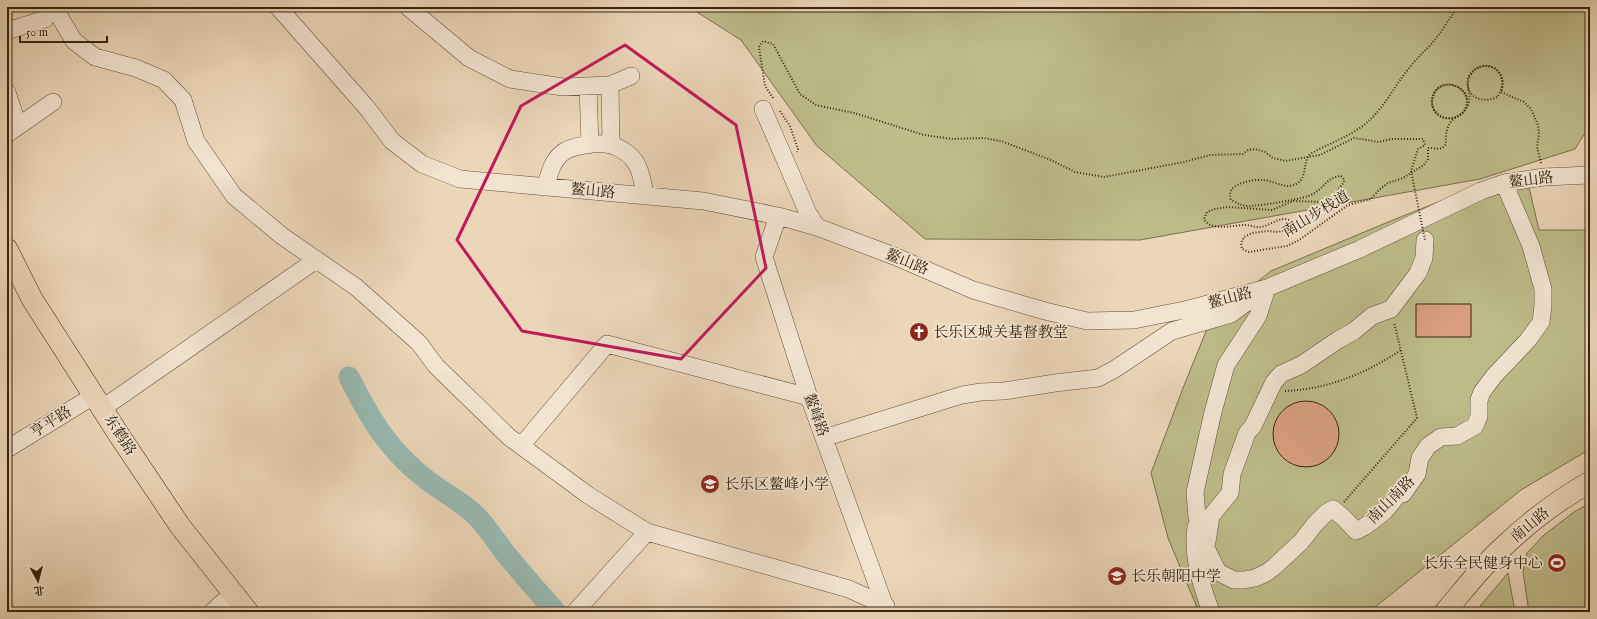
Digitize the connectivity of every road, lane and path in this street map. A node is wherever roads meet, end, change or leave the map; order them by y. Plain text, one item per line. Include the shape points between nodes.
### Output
1 (57, 7) edge
2 (278, 7) edge
3 (408, 7) edge
4 (1458, 7) edge
5 (45, 19) dead end
6 (7, 32) edge
7 (1477, 68) junction
8 (632, 76) dead end
9 (1452, 84) junction
10 (610, 85) junction
11 (588, 86) junction
12 (1503, 87) junction
13 (7, 92) edge
14 (1467, 99) junction
15 (53, 102) dead end
16 (771, 105) junction
17 (1456, 118) junction
18 (13, 130) edge
19 (590, 144) junction
20 (612, 145) junction
21 (1306, 158) junction
22 (789, 168) junction
23 (1411, 172) junction
24 (1587, 176) edge
25 (1544, 178) junction
26 (1504, 183) junction
27 (546, 187) junction
28 (645, 195) junction
29 (778, 216) junction
30 (817, 227) junction
31 (1425, 240) joint
32 (7, 249) edge
33 (316, 260) junction
34 (1267, 288) junction
35 (1391, 309) junction
36 (1401, 350) junction
37 (1270, 392) junction
38 (809, 398) junction
39 (99, 402) junction
40 (824, 438) junction
41 (521, 446) junction
42 (7, 449) edge
43 (1590, 482) edge
44 (1590, 492) edge
45 (1336, 511) junction
46 (1197, 517) junction
47 (647, 532) junction
48 (1206, 548) junction
49 (232, 594) junction
50 (886, 609) edge
51 (576, 610) edge
52 (212, 612) edge
53 (248, 612) edge
54 (1211, 612) edge
55 (1444, 612) edge
56 (1458, 612) edge

1 - 33 street via 58,14 74,41 96,58 136,68 164,80 183,100 196,141 234,196
2 - 27 street, 鳌山路 via 367,108 392,141 422,164 460,179
3 - 11 street via 469,58 510,79 563,87
4 - 21 path via 1377,113 1348,136
5 - 6 street
7 - 12 path, bridge via 1493,68 1501,76
7 - 12 path, bridge via 1469,77 1469,89 1472,94 1487,101 1497,97
7 - 17 path, bridge via 1467,83 1467,105
8 - 10 street
9 - 14 path, bridge via 1457,86
9 - 17 path, bridge via 1440,87 1433,95 1433,106 1439,116
9 - 17 path, bridge via 1446,84 1436,90 1433,95 1433,106 1440,116
10 - 11 street
10 - 20 street
11 - 19 street
12 - 25 path, bridge via 1501,92 1524,102 1536,117 1539,134 1537,147
13 - 18 street
14 - 17 path, bridge via 1465,110
14 - 23 path, 南山步栈道, bridge via 1465,110 1450,123 1445,134 1446,146 1441,149 1428,148 1426,163
15 - 18 street
16 - 21 path via 765,86 759,47 763,42 773,44 800,94 816,105 854,113 924,135 1001,141 1075,172 1104,177 1210,155 1243,154 1255,149 1284,161
16 - 22 street
16 - 22 path via 790,126 798,149
19 - 20 street
19 - 27 street via 561,153 550,169
20 - 28 street via 635,162 642,176
21 - 23 path via 1320,155 1354,138 1379,142 1391,139 1424,139 1425,145 1418,149
21 - 23 path, 南山步栈道 via 1305,172 1298,183 1289,186 1262,180 1249,181 1232,188 1231,200 1252,206 1308,197 1335,176 1343,177 1344,182 1329,200 1320,203 1293,201 1277,209 1267,210 1228,207 1215,209 1205,214 1205,222 1222,228 1246,225 1260,227 1282,219 1290,220 1293,228 1278,232 1268,230 1252,233 1244,237 1241,243 1242,249 1249,252 1287,246 1307,235 1348,205 1371,199 1388,183
22 - 30 street via 808,213
23 - 31 path, bridge
24 - 25 street, 鳌山路
25 - 26 street, 鳌山路
26 - 34 street, 鳌山路 via 1481,191 1360,249
26 - 45 street, 南山南路 via 1526,232 1538,268 1543,289 1541,322 1482,392 1478,400 1479,416 1475,426 1457,436 1441,438 1428,446 1420,458 1414,480 1385,511 1356,531
27 - 28 street, 鳌山路
28 - 29 street, 鳌山路 via 703,201
29 - 30 street, 鳌山路
29 - 38 street, 鳌峰路 via 764,257
30 - 34 street, 鳌山路 via 973,290 1087,321 1134,320 1189,309
31 - 35 street via 1424,258 1418,273
32 - 39 main road, 东鹤路 via 32,299
33 - 39 street, 亨平路
33 - 41 street via 356,287 419,343 436,366
34 - 40 street via 1231,314 1172,331 1098,378 1055,382 1004,392 962,395
34 - 46 street via 1258,316 1226,365 1195,492
35 - 36 path
35 - 37 street via 1372,316 1354,331 1301,365 1280,374
36 - 37 path via 1380,364 1340,382 1301,390
36 - 45 path via 1417,418
37 - 48 street via 1248,433 1232,474 1230,492 1211,516
38 - 40 street, 鳌峰路
38 - 41 street via 606,344
39 - 42 street, 亨平路
39 - 49 main road, 东鹤路 via 180,526
40 - 50 street, 鳌峰路
41 - 47 street via 588,495
43 - 55 main road, 南山路 via 1546,511 1501,548
44 - 56 main road, 南山路 via 1550,517 1507,555
45 - 48 street via 1332,509 1326,513 1284,558 1266,573 1255,578 1234,580 1218,572
46 - 48 street
46 - 54 street via 1193,544 1201,585
47 - 50 street via 849,589
47 - 51 street
49 - 52 street
49 - 53 main road, 东鹤路

